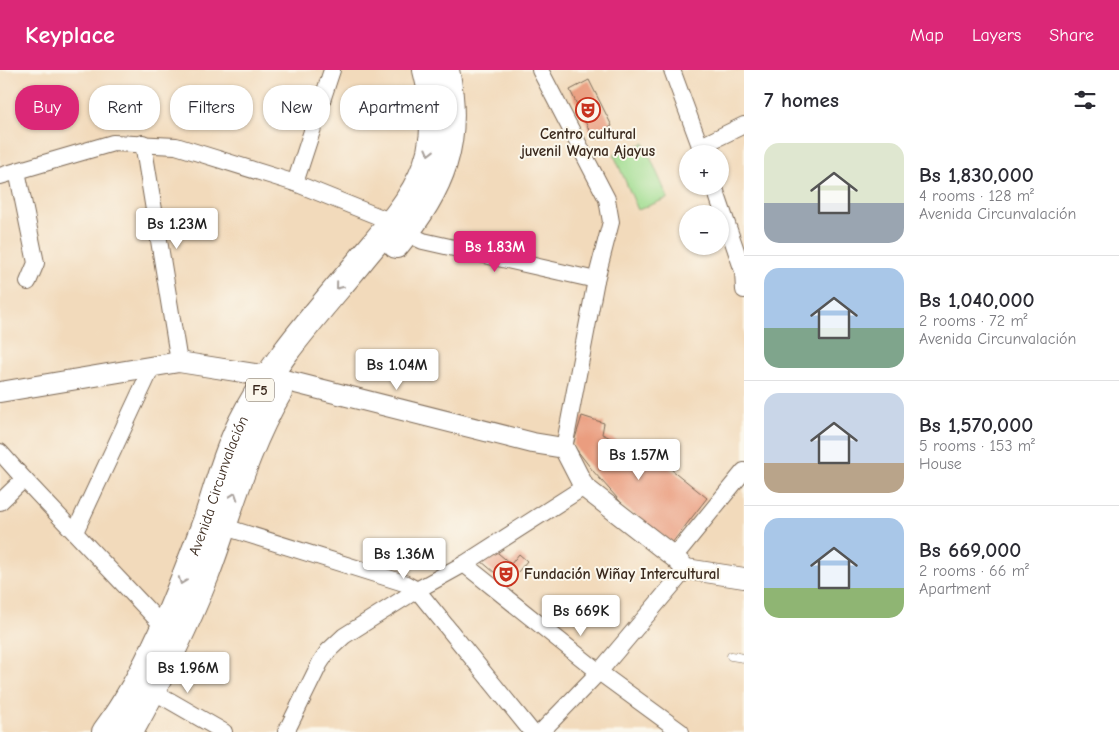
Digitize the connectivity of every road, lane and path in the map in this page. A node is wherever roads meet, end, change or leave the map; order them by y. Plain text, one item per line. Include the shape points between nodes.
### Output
1 (332, 70) edge
2 (426, 70) edge
3 (446, 70) edge
4 (540, 70) edge
5 (672, 70) edge
6 (744, 125) edge
7 (143, 143) junction
8 (700, 145) edge
9 (710, 145) edge
10 (17, 171) junction
11 (0, 176) edge
12 (295, 183) junction
13 (717, 195) edge
14 (399, 227) junction
15 (596, 280) junction
16 (28, 282) dead end
17 (744, 290) edge
18 (179, 362) junction
19 (152, 367) junction
20 (277, 379) junction
21 (0, 392) edge
22 (564, 448) junction
23 (0, 452) edge
24 (744, 471) edge
25 (24, 479) junction
26 (584, 487) junction
27 (0, 502) edge
28 (214, 524) junction
29 (75, 532) junction
30 (680, 563) junction
31 (464, 564) junction
32 (744, 578) edge
33 (417, 590) junction
34 (163, 626) junction
35 (731, 656) dead end
36 (744, 658) edge
37 (599, 672) junction
38 (144, 687) junction
39 (105, 732) edge
40 (130, 732) edge
41 (224, 732) edge
42 (286, 732) edge
43 (532, 732) edge
44 (541, 732) edge
45 (681, 732) edge

1 - 12 street
2 -> 14 highway, Avenida Circunvalación / F5 via 434,118 430,152
3 - 14 highway, Avenida Circunvalación / F5 via 452,120 441,174 424,207
4 - 15 street via 610,209 611,222
5 - 8 street
6 - 9 street
7 - 10 street via 113,143
7 - 12 street via 176,146
7 - 18 street
10 - 11 street
10 - 16 street via 36,263
12 - 14 street
13 - 17 street via 743,271
14 - 15 street via 423,241
14 - 20 highway, Avenida Circunvalación / F5
15 - 22 street
18 - 19 street
18 - 20 street
19 - 21 street
19 - 29 street
20 - 22 street
20 - 28 highway, Avenida Circunvalación / F5 via 267,412
22 - 26 street
23 - 25 street
24 - 30 street
25 - 27 street
25 - 29 street
26 - 30 street
26 - 31 street
28 - 33 street via 404,583
28 -> 34 highway, Avenida Circunvalación / F5
28 - 38 highway, Avenida Circunvalación / F5 via 180,638
29 - 34 street
30 - 32 street
30 - 37 street
31 - 33 street
31 - 37 street
33 - 42 street via 344,636 328,650
33 - 43 street
34 - 38 highway, Avenida Circunvalación / F5
35 - 36 lane
37 - 44 street
37 - 45 street
38 - 39 highway, Avenida Circunvalación / F5
38 - 40 highway, Avenida Circunvalación / F5
38 - 41 street

